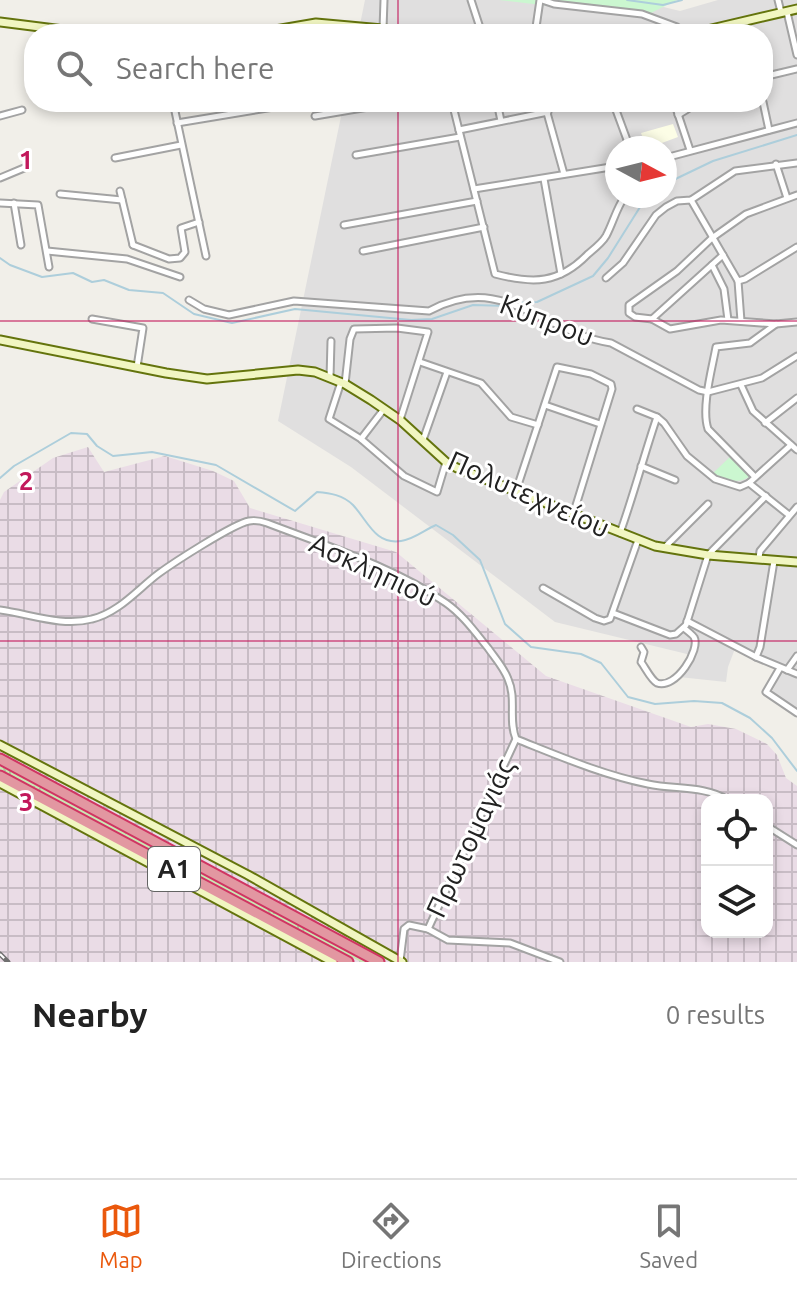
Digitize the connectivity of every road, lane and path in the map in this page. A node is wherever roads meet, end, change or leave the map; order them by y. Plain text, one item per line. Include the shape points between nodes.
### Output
1 (384, 0) edge
2 (471, 0) edge
3 (541, 0) edge
4 (778, 0) edge
5 (797, 9) edge
6 (784, 13) junction
7 (0, 22) edge
8 (383, 24) edge
9 (479, 24) edge
10 (537, 24) edge
11 (669, 24) edge
12 (741, 24) edge
13 (24, 25) edge
14 (797, 55) edge
15 (797, 69) edge
16 (773, 75) edge
17 (22, 110) dead end
18 (175, 112) edge
19 (244, 112) edge
20 (339, 112) edge
21 (454, 112) edge
22 (499, 112) edge
23 (548, 112) joint
24 (617, 112) edge
25 (677, 112) edge
26 (683, 112) edge
27 (765, 112) edge
28 (678, 115) junction
29 (0, 116) edge
30 (315, 116) dead end
31 (501, 121) junction
32 (177, 123) junction
33 (797, 123) edge
34 (459, 130) junction
35 (769, 130) junction
36 (626, 136) edge
37 (460, 137) junction
38 (181, 145) junction
39 (690, 150) junction
40 (677, 154) edge
41 (356, 155) dead end
42 (115, 158) dead end
43 (797, 163) edge
44 (776, 164) junction
45 (24, 168) dead end
46 (605, 168) edge
47 (564, 175) junction
48 (0, 178) edge
49 (544, 179) junction
50 (474, 189) junction
51 (120, 191) dead end
52 (60, 194) dead end
53 (797, 195) edge
54 (787, 198) junction
55 (122, 200) junction
56 (691, 200) junction
57 (477, 201) junction
58 (0, 203) edge
59 (14, 203) junction
60 (616, 208) edge
61 (199, 222) junction
62 (344, 225) dead end
63 (484, 227) junction
64 (712, 238) junction
65 (21, 245) dead end
66 (133, 245) junction
67 (797, 247) edge
68 (47, 251) junction
69 (363, 251) dead end
70 (723, 255) junction
71 (206, 256) dead end
72 (127, 259) junction
73 (712, 265) junction
74 (49, 267) dead end
75 (561, 274) junction
76 (180, 277) dead end
77 (606, 278) dead end
78 (738, 281) junction
79 (189, 300) dead end
80 (92, 319) dead end
81 (652, 319) junction
82 (728, 320) junction
83 (741, 321) junction
84 (797, 322) edge
85 (776, 324) junction
86 (0, 340) edge
87 (331, 341) dead end
88 (797, 356) edge
89 (420, 362) junction
90 (137, 367) junction
91 (447, 372) junction
92 (330, 378) junction
93 (343, 383) junction
94 (741, 385) junction
95 (708, 392) junction
96 (797, 398) edge
97 (545, 405) junction
98 (384, 409) junction
99 (637, 409) dead end
100 (657, 417) junction
101 (400, 420) junction
102 (765, 423) junction
103 (601, 424) junction
104 (538, 425) junction
105 (361, 439) junction
106 (423, 440) junction
107 (791, 445) junction
108 (797, 450) edge
109 (446, 462) junction
110 (641, 466) junction
111 (755, 477) junction
112 (675, 480) dead end
113 (749, 483) junction
114 (516, 492) junction
115 (766, 496) junction
116 (708, 504) dead end
117 (797, 507) edge
118 (573, 515) junction
119 (789, 515) junction
120 (620, 534) junction
121 (638, 540) junction
122 (664, 548) junction
123 (708, 555) junction
124 (759, 558) junction
125 (774, 560) junction
126 (797, 562) edge
127 (543, 588) dead end
128 (0, 610) edge
129 (613, 613) junction
130 (687, 621) junction
131 (684, 628) junction
132 (641, 647) dead end
133 (797, 656) edge
134 (756, 657) junction
135 (784, 669) junction
136 (797, 674) edge
137 (797, 713) edge
138 (516, 739) junction
139 (0, 745) edge
140 (0, 759) edge
141 (0, 776) edge
142 (0, 783) edge
143 (718, 794) edge
144 (773, 830) edge
145 (797, 845) edge
146 (428, 929) junction
147 (333, 962) edge
148 (348, 962) edge
149 (379, 962) edge
150 (401, 962) edge
151 (560, 962) edge

1 - 8 street
2 - 9 street
3 - 10 street
3 - 11 street via 642,14
4 - 6 street
5 - 6 street
6 - 12 street
6 - 14 street
7 - 13 street
15 - 16 street
17 - 29 street
18 - 32 street
19 - 32 street
20 - 30 street
21 - 34 street
22 - 31 street
23 - 31 street
23 - 47 street
24 - 36 street
25 - 28 street
26 - 28 street
27 - 35 street
28 - 39 street
31 - 34 street
32 - 38 street
33 - 35 street
34 - 37 street
35 - 39 street
37 - 41 street
37 - 50 street
38 - 42 street
38 - 61 street
39 - 40 street
43 - 44 street
44 - 54 street
44 - 56 street via 735,171
45 - 48 street
46 - 47 street
47 - 49 street
49 - 50 street
49 - 75 street
50 - 57 street
51 - 55 street
52 - 55 street
53 - 54 street
54 - 64 street via 746,214
55 - 66 street
56 - 64 street
56 - 77 street via 677,201 656,215
57 - 62 street
57 - 63 street
58 - 59 street
59 - 65 street
59 - 68 street via 38,205
60 - 75 street via 605,237
61 - 66 street via 181,228 185,252 180,258
61 - 71 street
63 - 69 street
63 - 75 street via 495,274 531,282
64 - 70 street
64 - 81 street via 629,305 630,315
66 - 72 street
67 - 78 street
68 - 72 street
68 - 74 street
70 - 73 street
70 - 78 street
72 - 76 street
73 - 81 street
73 - 82 street via 724,289
78 - 83 street
79 - 95 street, Κύπρου via 229,315 294,301 429,311 469,296 502,299 611,343
80 - 90 street via 143,328
81 - 82 street via 670,329
82 - 83 street
83 - 85 street
84 - 85 street
85 - 95 street via 750,343 716,347
86 - 90 street, Πολυτεχνείου
87 - 92 street
88 - 94 street
89 - 91 street
89 - 93 street via 428,332 354,329
89 - 101 street
90 - 92 street, Πολυτεχνείου via 207,379 298,370
91 - 104 street via 481,383 511,417
91 - 106 street
92 - 93 street, Πολυτεχνείου
93 - 98 street, Πολυτεχνείου
93 - 105 street via 329,419
94 - 95 street
94 - 102 street
95 - 111 street via 708,429
96 - 102 street
97 - 103 street
97 - 103 street via 557,367 591,374 611,384
97 - 104 street
98 - 101 street, Πολυτεχνείου
98 - 105 street
99 - 100 street
100 - 110 street
100 - 113 street via 687,456 715,479 740,487
101 - 106 street, Πολυτεχνείου
102 - 107 street
103 - 118 street
104 - 114 street
105 - 109 street via 404,476 437,492
106 - 109 street, Πολυτεχνείου
107 - 108 street
107 - 111 street
109 - 114 street, Πολυτεχνείου
110 - 112 street
110 - 120 street
111 - 113 street
113 - 115 street
114 - 118 street, Πολυτεχνείου
115 - 119 street
115 - 123 street
116 - 122 street
117 - 119 street
118 - 120 street, Πολυτεχνείου
119 - 124 street
120 - 121 street, Πολυτεχνείου
121 - 122 street, Πολυτεχνείου
121 - 129 street
122 - 123 street, Πολυτεχνείου
123 - 124 street, Πολυτεχνείου
123 - 130 street
124 - 125 street, Πολυτεχνείου
125 - 126 street, Πολυτεχνείου
125 - 134 street
127 - 129 street via 595,618 604,621
128 - 138 street, Ασκληπιού via 54,621 88,621 119,606 159,573 238,524 267,523 370,564 447,604 509,679
129 - 131 street via 670,635
130 - 131 street
130 - 134 street
131 - 132 street via 696,643 683,672 672,681 654,681 641,662
133 - 135 street
134 - 135 street
135 - 136 street
135 - 137 street via 766,692
138 - 143 street via 649,784
138 - 146 street, Πρωτομαγιάς
139 - 150 street
140 - 149 highway, Α1
141 - 148 highway, Α1
142 - 147 street
144 - 145 street
146 - 150 street, Πρωτομαγιάς via 406,927
146 - 151 street via 448,940 510,943

